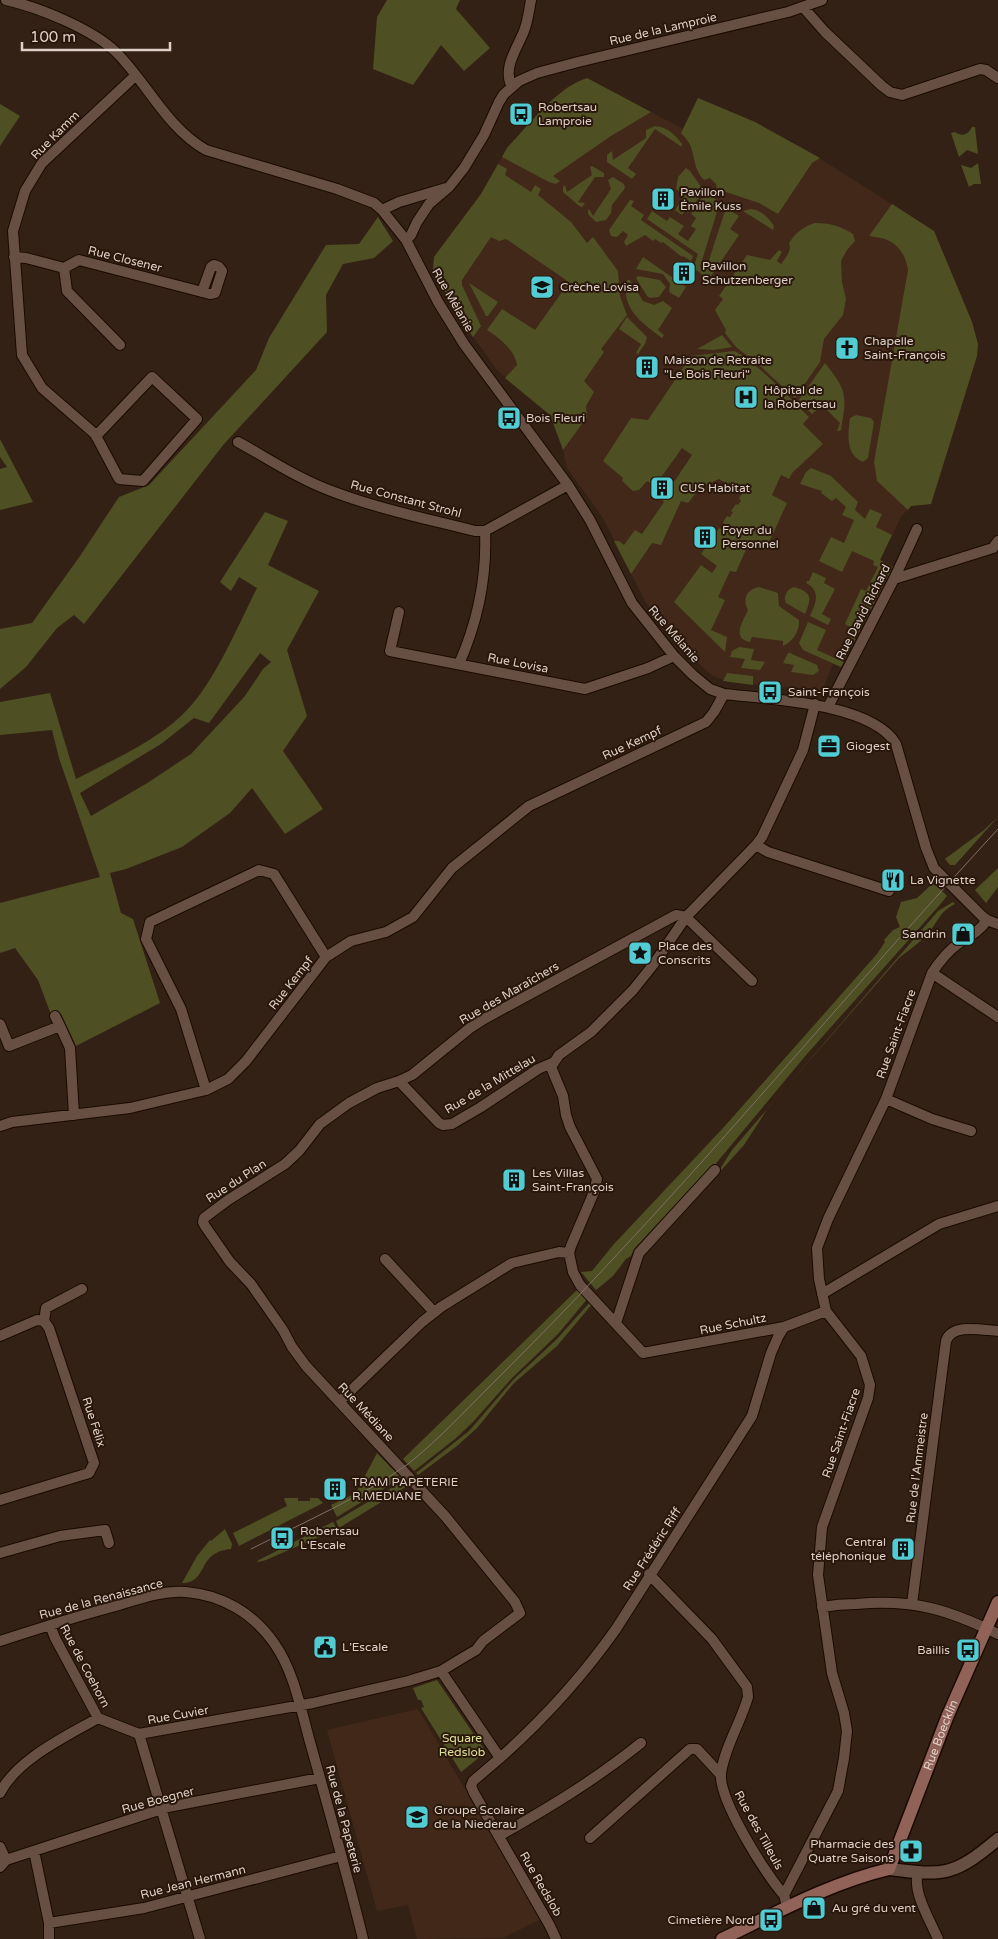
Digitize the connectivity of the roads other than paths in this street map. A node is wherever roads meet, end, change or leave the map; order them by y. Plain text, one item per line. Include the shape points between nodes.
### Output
1 (6, 0) edge
2 (531, 0) edge
3 (822, 0) edge
4 (803, 8) junction
5 (135, 76) junction
6 (998, 78) edge
7 (512, 87) junction
8 (449, 187) junction
9 (382, 210) junction
10 (406, 240) junction
11 (14, 257) junction
12 (64, 268) junction
13 (202, 292) dead end
14 (120, 345) dead end
15 (96, 436) junction
16 (238, 442) dead end
17 (568, 485) junction
18 (918, 529) dead end
19 (485, 531) junction
20 (996, 545) edge
21 (894, 580) junction
22 (399, 612) dead end
23 (674, 656) junction
24 (459, 664) junction
25 (724, 694) junction
26 (815, 704) junction
27 (828, 706) junction
28 (756, 845) junction
29 (889, 891) dead end
30 (686, 917) junction
31 (987, 920) junction
32 (998, 924) edge
33 (326, 958) junction
34 (932, 973) junction
35 (752, 981) dead end
36 (55, 1016) dead end
37 (998, 1018) edge
38 (0, 1024) edge
39 (60, 1026) junction
40 (552, 1063) junction
41 (399, 1081) junction
42 (206, 1090) junction
43 (886, 1099) junction
44 (74, 1115) junction
45 (0, 1126) edge
46 (971, 1131) dead end
47 (285, 1164) joint
48 (715, 1170) dead end
49 (998, 1206) edge
50 (203, 1222) joint
51 (569, 1253) junction
52 (384, 1259) dead end
53 (82, 1289) dead end
54 (822, 1294) junction
55 (826, 1311) junction
56 (434, 1312) junction
57 (44, 1321) junction
58 (616, 1323) junction
59 (784, 1327) junction
60 (998, 1331) edge
61 (0, 1336) edge
62 (339, 1402) junction
63 (0, 1499) edge
64 (109, 1543) dead end
65 (0, 1554) edge
66 (650, 1574) junction
67 (998, 1602) edge
68 (912, 1604) junction
69 (822, 1607) junction
70 (520, 1613) joint
71 (50, 1625) junction
72 (992, 1631) edge
73 (0, 1641) edge
74 (441, 1671) junction
75 (299, 1706) junction
76 (98, 1718) junction
77 (139, 1734) junction
78 (641, 1743) dead end
79 (500, 1758) junction
80 (721, 1775) junction
81 (320, 1778) junction
82 (0, 1793) edge
83 (161, 1810) junction
84 (499, 1836) junction
85 (590, 1838) dead end
86 (998, 1839) edge
87 (0, 1847) edge
88 (34, 1852) junction
89 (341, 1856) junction
90 (3, 1863) edge
91 (889, 1869) junction
92 (918, 1872) junction
93 (187, 1897) junction
94 (785, 1901) junction
95 (49, 1923) junction
96 (738, 1936) edge
97 (49, 1939) edge
98 (200, 1939) edge
99 (363, 1939) edge
100 (556, 1939) edge
101 (722, 1939) edge
102 (938, 1939) edge

1 - 5 street via 55,17 98,38
2 - 7 street via 524,30 508,70
3 - 4 street, Rue de la Lamproie
4 - 6 street via 882,86 896,95 980,69
4 - 7 street, Rue de la Lamproie via 537,73
5 - 9 street via 187,138 206,150 337,189
5 - 11 street, Rue Kamm via 42,163 25,190 13,231
7 - 8 street via 499,102 473,156
8 - 9 street
8 - 10 street via 429,204
9 - 10 street, Rue Mélanie
10 - 17 street, Rue Mélanie via 464,344
11 - 12 street, Rue Closener
11 - 15 street, Rue Kamm via 22,355 42,388
12 - 13 street, Rue Closener via 78,260
12 - 14 street via 67,291
15 - 15 street, Rue Kamm via 119,480 143,481 197,419 152,377
16 - 19 street, Rue Constant Strohl via 333,492
17 - 19 street
17 - 23 street, Rue Mélanie via 590,520 632,603
18 - 21 street, Rue David Richard
19 - 24 street via 485,563 479,599 469,641
20 - 21 street
21 - 27 street, Rue David Richard
22 - 24 street, Rue Lovisa via 390,651
23 - 24 street, Rue Lovisa via 585,689
23 - 25 street, Rue Mélanie via 702,683
25 - 26 street, Rue Mélanie
25 - 33 street, Rue Kempf via 706,722 529,806 452,868 413,917 386,932 351,941
26 - 27 street, Rue Mélanie
26 - 28 street via 803,750
27 - 31 street, Rue Mélanie via 860,718 892,738 934,868
28 - 29 street via 768,852
28 - 30 street
30 - 35 street
30 - 40 street, Rue de la Mittelau via 632,990 591,1032
30 - 41 street, Rue des Maraîchers via 676,915 484,1019
31 - 32 street, Rue Mélanie
31 - 34 street, Rue Saint-Fiacre via 981,929 957,945
33 - 42 street, Rue Kempf via 246,1061 228,1079
33 - 42 street via 274,874 259,870 150,922 146,939 181,1009
34 - 37 street
34 - 43 street, Rue Saint-Fiacre
36 - 39 street
38 - 39 street via 10,1046
39 - 44 street via 70,1048
40 - 41 street, Rue de la Mittelau via 447,1125 439,1123
40 - 51 street via 570,1127 597,1179
41 - 47 street, Rue des Maraîchers via 366,1093 336,1112 316,1128
42 - 44 street, Rue Kempf via 130,1108
43 - 46 street via 932,1119
43 - 54 street, Rue Saint-Fiacre via 822,1232 817,1254
44 - 45 street, Rue Kempf
47 - 50 street, Rue du Plan via 214,1210
48 - 58 street via 639,1253
49 - 54 street via 939,1224
50 - 62 street, Rue Médiane via 230,1262 251,1284 306,1366
51 - 56 street via 559,1252 512,1263
51 - 58 street via 572,1272 580,1284
52 - 56 street
53 - 57 street via 46,1308
54 - 55 street, Rue Saint-Fiacre
55 - 59 street, Rue Schultz
55 - 69 street, Rue Saint-Fiacre via 861,1356 870,1385 822,1527 818,1575
56 - 62 street
57 - 61 street via 37,1320
57 - 63 street, Rue Félix via 50,1328 94,1463 89,1473
58 - 59 street, Rue Schultz via 643,1353
59 - 66 street, Rue Frédéric Riff via 771,1353 752,1416
60 - 68 street, Rue de l'Ammeistre via 956,1330 948,1335
62 - 70 street, Rue Médiane via 446,1516 515,1602
64 - 65 street via 105,1530 60,1536
66 - 79 street, Rue Frédéric Riff via 592,1663 552,1710
66 - 80 street via 712,1639 747,1687 746,1705
67 - 72 main road, Rue Boecklin
68 - 69 street via 879,1602
68 - 72 street via 946,1611
69 - 94 street, Rue Saint-Fiacre via 832,1673 847,1731 844,1758 838,1791
70 - 74 street, Rue Cuvier via 483,1640 476,1650
71 - 73 street, Rue de la Renaissance
71 - 75 street, Rue de la Renaissance via 162,1594 187,1592 214,1597 240,1609 270,1638 289,1672
71 - 76 street, Rue de Coehorn
72 - 91 main road, Rue Boecklin via 948,1715
74 - 75 street, Rue Cuvier
74 - 79 street
75 - 77 street, Rue Cuvier
75 - 81 street, Rue de la Papeterie
76 - 77 street, Rue Cuvier
76 - 82 street via 28,1760
77 - 83 street
78 - 84 street via 569,1796
79 - 84 street, Rue Redslob via 473,1781 472,1786
80 - 85 street via 697,1749 690,1749
80 - 94 street, Rue des Tilleuls via 721,1785 743,1832
81 - 83 street, Rue Boegner
81 - 89 street, Rue de la Papeterie
83 - 88 street, Rue Boegner
83 - 93 street
84 - 100 street, Rue Redslob
86 - 92 street via 960,1868 928,1874
87 - 90 street
88 - 90 street, Rue Boegner
88 - 95 street
89 - 93 street, Rue Jean Hermann
89 - 99 street, Rue de la Papeterie
91 - 92 street
91 - 94 main road
92 - 102 street via 917,1890
93 - 95 street, Rue Jean Hermann via 144,1908
93 - 98 street
94 - 96 main road
95 - 97 street
96 - 101 main road

